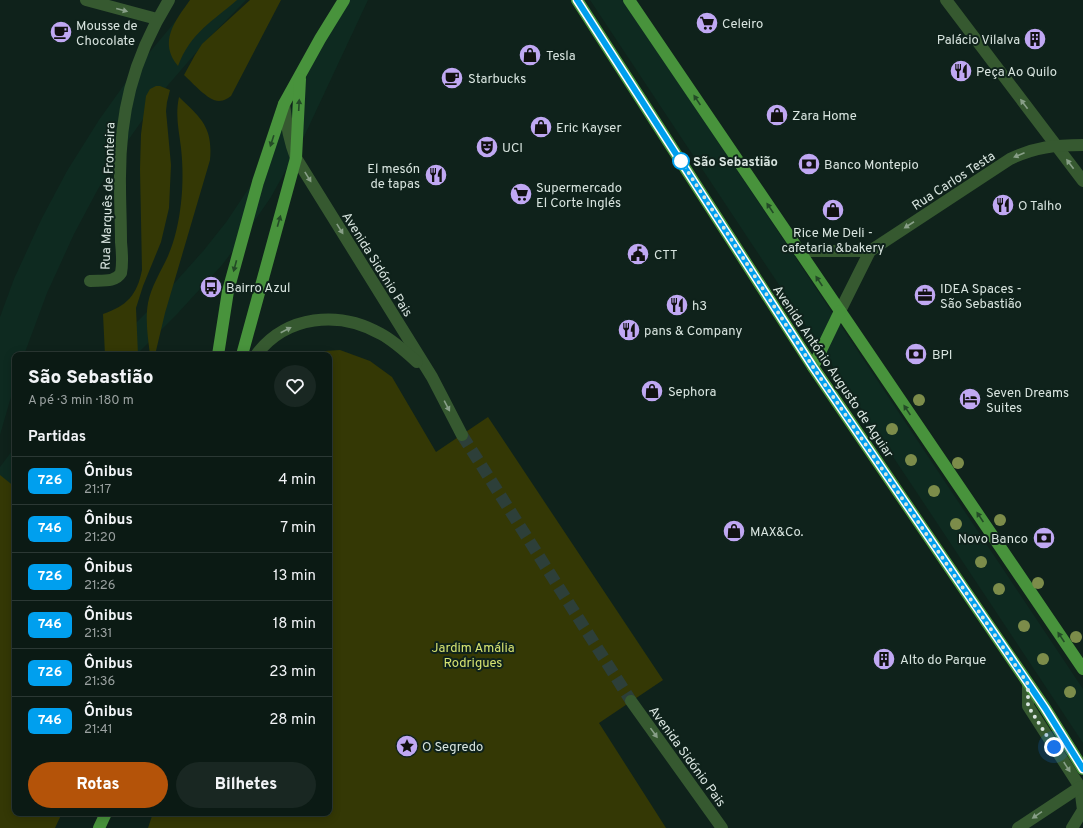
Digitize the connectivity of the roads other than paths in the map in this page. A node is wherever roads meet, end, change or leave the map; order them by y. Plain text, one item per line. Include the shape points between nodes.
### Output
1 (86, 0) edge
2 (169, 0) edge
3 (344, 0) edge
4 (577, 0) edge
5 (629, 0) edge
6 (946, 0) edge
7 (157, 20) junction
8 (300, 76) junction
9 (284, 104) junction
10 (1056, 146) junction
11 (1083, 146) edge
12 (296, 158) junction
13 (1083, 181) edge
14 (870, 251) junction
15 (799, 252) junction
16 (90, 281) dead end
17 (840, 311) junction
18 (218, 352) edge
19 (243, 352) edge
20 (258, 352) edge
21 (813, 367) junction
22 (432, 378) junction
23 (462, 435) tunnel mouth
24 (1083, 669) edge
25 (1028, 684) junction
26 (631, 701) tunnel mouth
27 (1083, 769) edge
28 (1080, 787) junction
29 (105, 816) edge
30 (99, 828) edge
31 (722, 828) edge
32 (1018, 828) edge
33 (1072, 828) edge

1 -> 7 street
2 - 7 street, Rua Marquês de Fronteira
3 - 8 main road
4 - 21 main road, Avenida António Augusto de Aguiar
15 -> 5 main road
10 -> 6 street
7 - 16 street, Rua Marquês de Fronteira via 131,82 124,116 120,151 121,273 119,277 110,280
8 - 9 main road
12 -> 8 main road
9 - 12 street, Avenida Sidónio Pais via 288,134
9 -> 18 main road via 258,182 228,292
10 - 11 street, Rua Carlos Testa
13 -> 10 street
10 -> 14 street, Rua Carlos Testa via 1032,149 1010,158
19 -> 12 main road
12 -> 22 street, Avenida Sidónio Pais
14 - 15 street
14 - 17 street, Rua Carlos Testa
17 -> 15 main road
17 - 21 main road
24 -> 17 main road
20 -> 22 street via 272,338 291,328 310,321 339,320 364,326 381,334 419,363
21 - 25 main road, Avenida António Augusto de Aguiar
22 -> 23 street, Avenida Sidónio Pais
25 - 27 main road, Avenida António Augusto de Aguiar
25 -> 28 street via 1028,706
26 -> 31 street, Avenida Sidónio Pais
28 -> 32 street
28 - 33 street via 1082,810
29 - 30 main road

